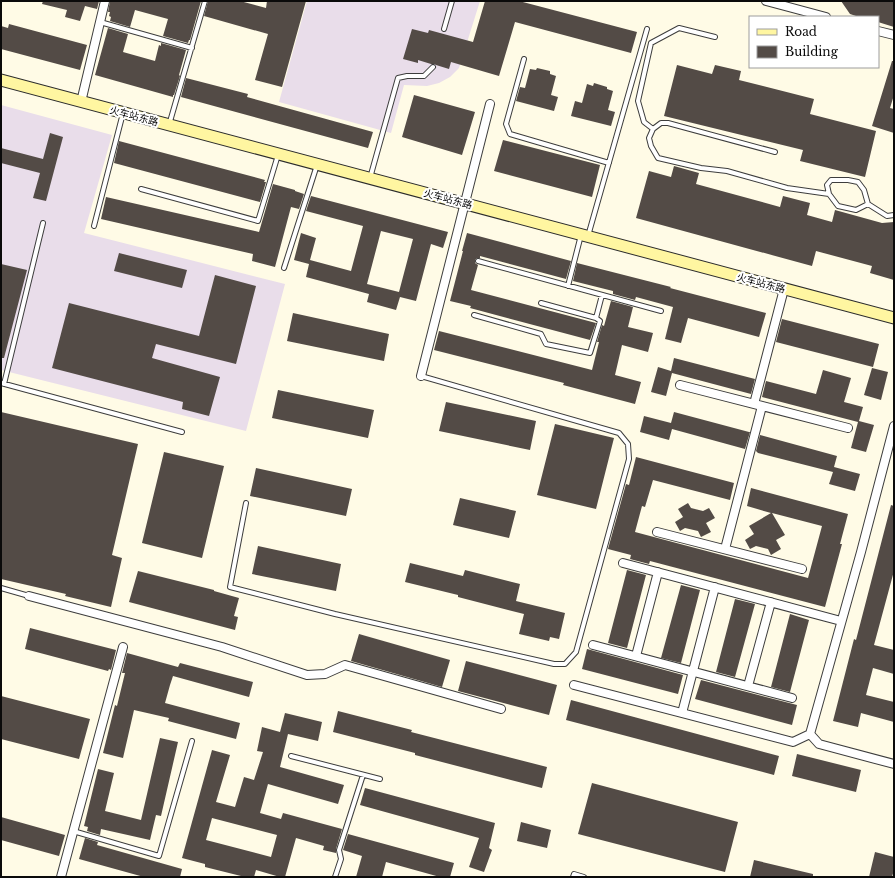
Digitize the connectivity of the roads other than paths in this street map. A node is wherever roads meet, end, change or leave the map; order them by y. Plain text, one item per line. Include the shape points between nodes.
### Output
1 (105, 1) edge
2 (205, 1) edge
3 (452, 1) edge
4 (766, 1) edge
5 (822, 16) edge
6 (100, 22) junction
7 (444, 29) dead end
8 (647, 29) dead end
9 (879, 31) edge
10 (894, 35) edge
11 (715, 37) dead end
12 (192, 48) junction
13 (524, 59) dead end
14 (433, 67) dead end
15 (1, 80) edge
16 (81, 102) junction
17 (490, 104) dead end
18 (124, 113) junction
19 (169, 125) junction
20 (654, 129) junction
21 (776, 152) dead end
22 (278, 154) junction
23 (609, 163) junction
24 (317, 164) junction
25 (370, 178) junction
26 (141, 189) dead end
27 (829, 194) junction
28 (464, 204) junction
29 (868, 204) junction
30 (894, 215) edge
31 (43, 223) dead end
32 (94, 226) dead end
33 (585, 236) junction
34 (478, 261) dead end
35 (284, 268) dead end
36 (568, 286) junction
37 (784, 289) junction
38 (602, 295) junction
39 (541, 303) dead end
40 (661, 311) dead end
41 (474, 316) dead end
42 (596, 318) junction
43 (894, 318) edge
44 (421, 376) joint
45 (2, 383) edge
46 (680, 385) dead end
47 (758, 405) junction
48 (894, 426) edge
49 (848, 428) dead end
50 (182, 432) dead end
51 (246, 503) dead end
52 (657, 532) dead end
53 (725, 549) junction
54 (624, 563) dead end
55 (802, 569) dead end
56 (658, 572) junction
57 (715, 587) junction
58 (1, 588) edge
59 (29, 596) joint
60 (771, 602) junction
61 (841, 621) junction
62 (593, 645) dead end
63 (123, 647) dead end
64 (636, 656) junction
65 (693, 671) junction
66 (574, 685) dead end
67 (748, 686) junction
68 (792, 698) dead end
69 (501, 709) dead end
70 (682, 713) junction
71 (810, 734) junction
72 (192, 741) dead end
73 (291, 756) dead end
74 (894, 764) edge
75 (363, 775) junction
76 (380, 779) dead end
77 (74, 831) junction
78 (61, 877) edge
79 (335, 877) edge
80 (573, 877) edge
81 (584, 877) edge

1 - 6 street
2 - 12 lane
3 - 7 lane
4 - 5 street
6 - 12 lane
6 - 16 street
8 - 23 lane
9 - 10 street
11 - 20 lane via 679,28 651,43 638,101 644,122
12 - 19 lane
13 - 23 lane via 506,124 510,134
14 - 25 lane via 424,76 398,78
15 - 16 main road, 火车站东路
16 - 18 main road, 火车站东路
17 - 28 street
18 - 19 main road, 火车站东路
18 - 32 lane
19 - 22 main road, 火车站东路
20 - 21 lane via 661,123 668,123
20 - 27 lane via 649,138 658,158 727,171 787,188
22 - 24 main road, 火车站东路
22 - 26 lane via 258,221
23 - 33 lane
24 - 25 main road, 火车站东路
24 - 35 lane
25 - 28 main road, 火车站东路
27 - 29 lane via 838,206 856,210
27 - 29 lane via 828,185 831,180 858,182 864,190
28 - 33 main road, 火车站东路
28 - 44 street
29 - 30 lane via 887,216
31 - 45 lane
33 - 36 lane
33 - 37 main road, 火车站东路
34 - 36 lane
36 - 38 lane
37 - 43 main road, 火车站东路
37 - 47 street
38 - 40 lane
38 - 42 lane
39 - 42 lane
41 - 42 lane via 541,334 546,344 590,353 600,321
44 - 51 lane via 620,433 628,444 629,459 576,652 565,664 546,663 230,587
45 - 50 lane
46 - 47 street
47 - 49 street
47 - 53 street
48 - 61 street
52 - 53 street
53 - 55 street
54 - 56 street
56 - 57 street
56 - 64 street
57 - 60 street
57 - 65 street
58 - 59 lane
59 - 69 street via 222,647 308,675 325,674 345,665
60 - 61 street
60 - 67 street
61 - 71 street
62 - 64 street
63 - 77 street
64 - 65 street
65 - 67 street
65 - 70 street
66 - 70 street
67 - 68 street
70 - 71 street via 793,742
71 - 74 street via 819,744
72 - 77 lane via 159,856
73 - 75 lane
75 - 76 lane
75 - 79 lane via 339,850 341,859
77 - 78 street
80 - 81 lane via 574,874

